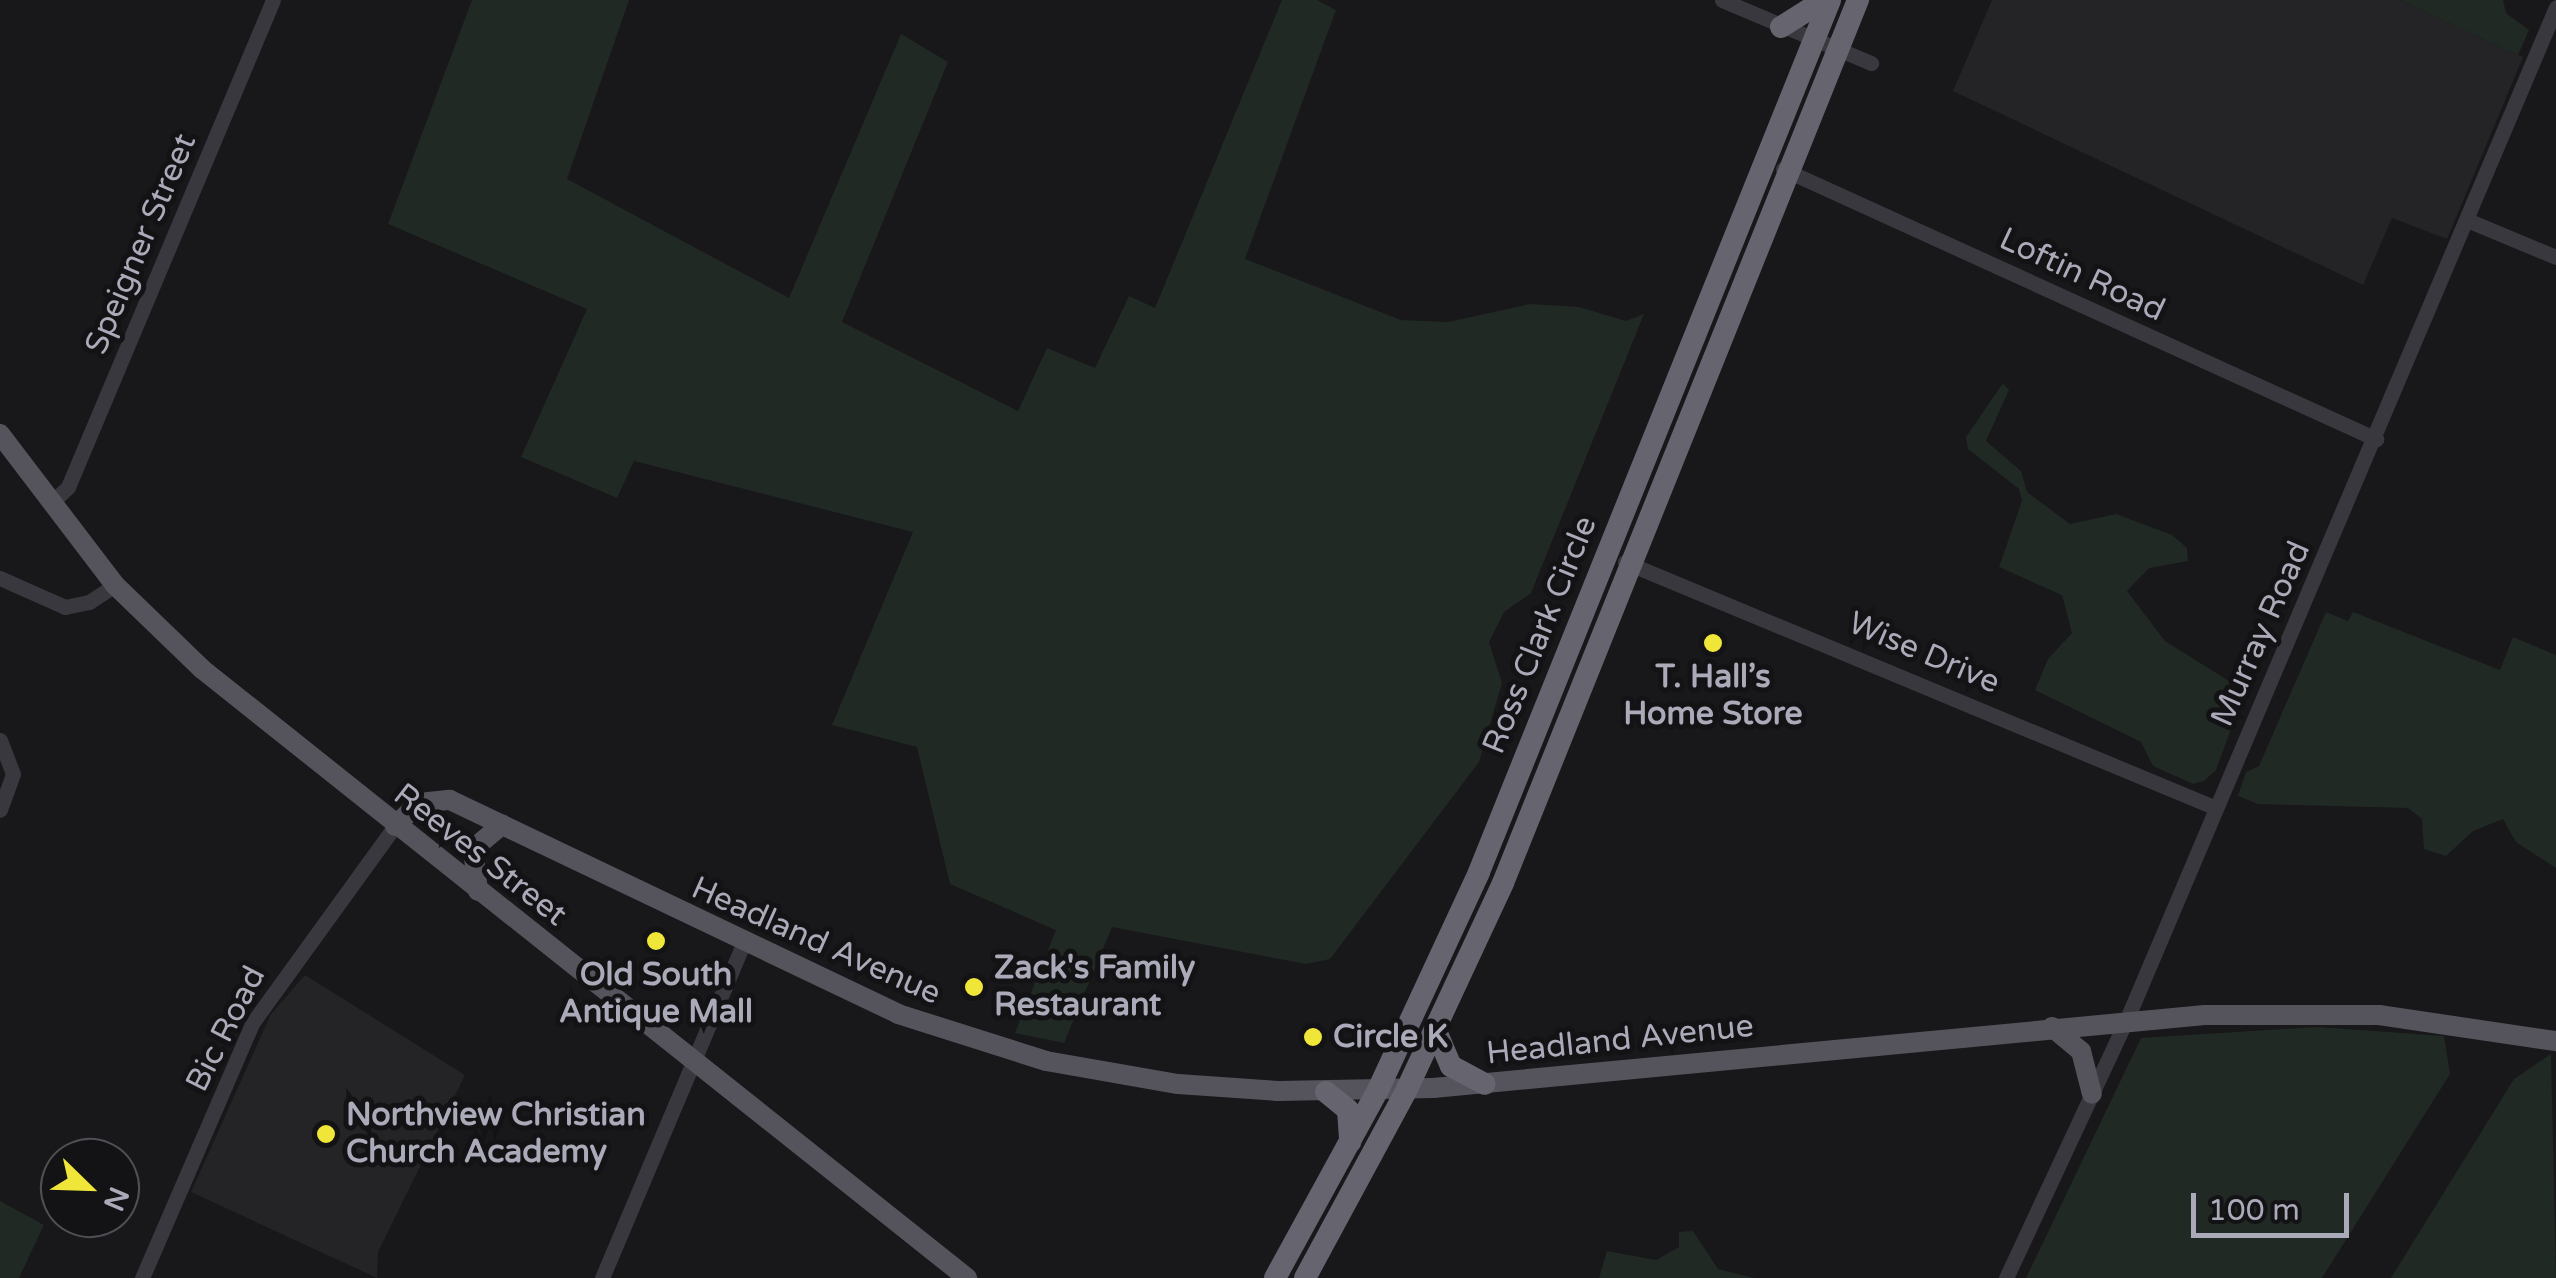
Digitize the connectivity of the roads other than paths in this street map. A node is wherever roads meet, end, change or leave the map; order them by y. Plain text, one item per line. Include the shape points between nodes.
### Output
1 (273, 0) edge
2 (1722, 0) edge
3 (1827, 0) edge
4 (1858, 0) edge
5 (2556, 8) edge
6 (1781, 27) junction
7 (1814, 41) junction
8 (1838, 50) junction
9 (1872, 63) dead end
10 (1765, 162) junction
11 (1789, 172) junction
12 (2467, 220) junction
13 (2556, 257) edge
14 (0, 434) edge
15 (2376, 439) junction
16 (51, 503) junction
17 (1608, 555) junction
18 (1632, 565) junction
19 (0, 578) edge
20 (115, 584) junction
21 (0, 740) edge
22 (2216, 808) junction
23 (0, 810) edge
24 (502, 825) junction
25 (395, 826) junction
26 (478, 891) junction
27 (743, 944) junction
28 (2126, 1021) junction
29 (2052, 1028) junction
30 (1436, 1031) junction
31 (2556, 1041) edge
32 (697, 1065) junction
33 (1486, 1084) junction
34 (1408, 1089) junction
35 (1378, 1090) junction
36 (1326, 1092) junction
37 (2092, 1094) junction
38 (1350, 1144) junction
39 (142, 1278) edge
40 (602, 1278) edge
41 (967, 1278) edge
42 (1275, 1278) edge
43 (1305, 1278) edge
44 (2006, 1278) edge

1 - 16 street, Speigner Street via 68,488
2 - 6 street
3 - 6 highway
3 - 7 highway, Ross Clark Circle
4 - 8 highway, Ross Clark Circle
5 - 12 street, Murray Road
6 - 7 street
7 - 8 street
7 - 10 highway, Ross Clark Circle
8 - 9 street
8 - 11 highway, Ross Clark Circle
10 - 11 street, Loftin Road
10 - 17 highway, Ross Clark Circle
11 - 15 street, Loftin Road
11 - 18 highway, Ross Clark Circle
12 - 13 street
12 - 15 street, Murray Road
14 - 16 main road, Reeves Street
15 - 22 street, Murray Road
16 - 20 main road, Reeves Street
17 - 18 street, Wise Drive
17 - 35 highway, Ross Clark Circle via 1494,837
18 - 22 street, Wise Drive
18 - 30 highway, Ross Clark Circle
19 - 20 street via 65,607 89,602
20 - 25 main road, Reeves Street via 202,669
21 - 23 street via 13,774
22 - 28 street, Murray Road
24 - 25 main road, Headland Avenue via 442,798 420,802
24 - 26 main road via 481,836 474,850
24 - 27 main road, Headland Avenue
25 - 26 main road, Reeves Street
25 - 39 street, Bic Road via 253,1022
26 - 32 main road, Reeves Street
27 - 32 street
27 - 36 main road, Headland Avenue via 898,1014 1028,1057 1178,1084
28 - 29 main road, Headland Avenue
28 - 31 main road, Headland Avenue via 2340,1012
28 - 37 street, Murray Road
29 - 33 main road, Headland Avenue
29 - 37 main road via 2081,1051
30 - 33 highway via 1451,1066
30 - 34 highway, Ross Clark Circle
32 - 40 street
32 - 41 main road, Reeves Street
33 - 34 main road, Headland Avenue
34 - 35 main road, Headland Avenue
34 - 43 highway, Ross Clark Circle
35 - 36 main road, Headland Avenue
35 - 38 highway, Ross Clark Circle
36 - 38 highway via 1348,1110
37 - 44 street, Murray Road
38 - 42 highway, Ross Clark Circle

